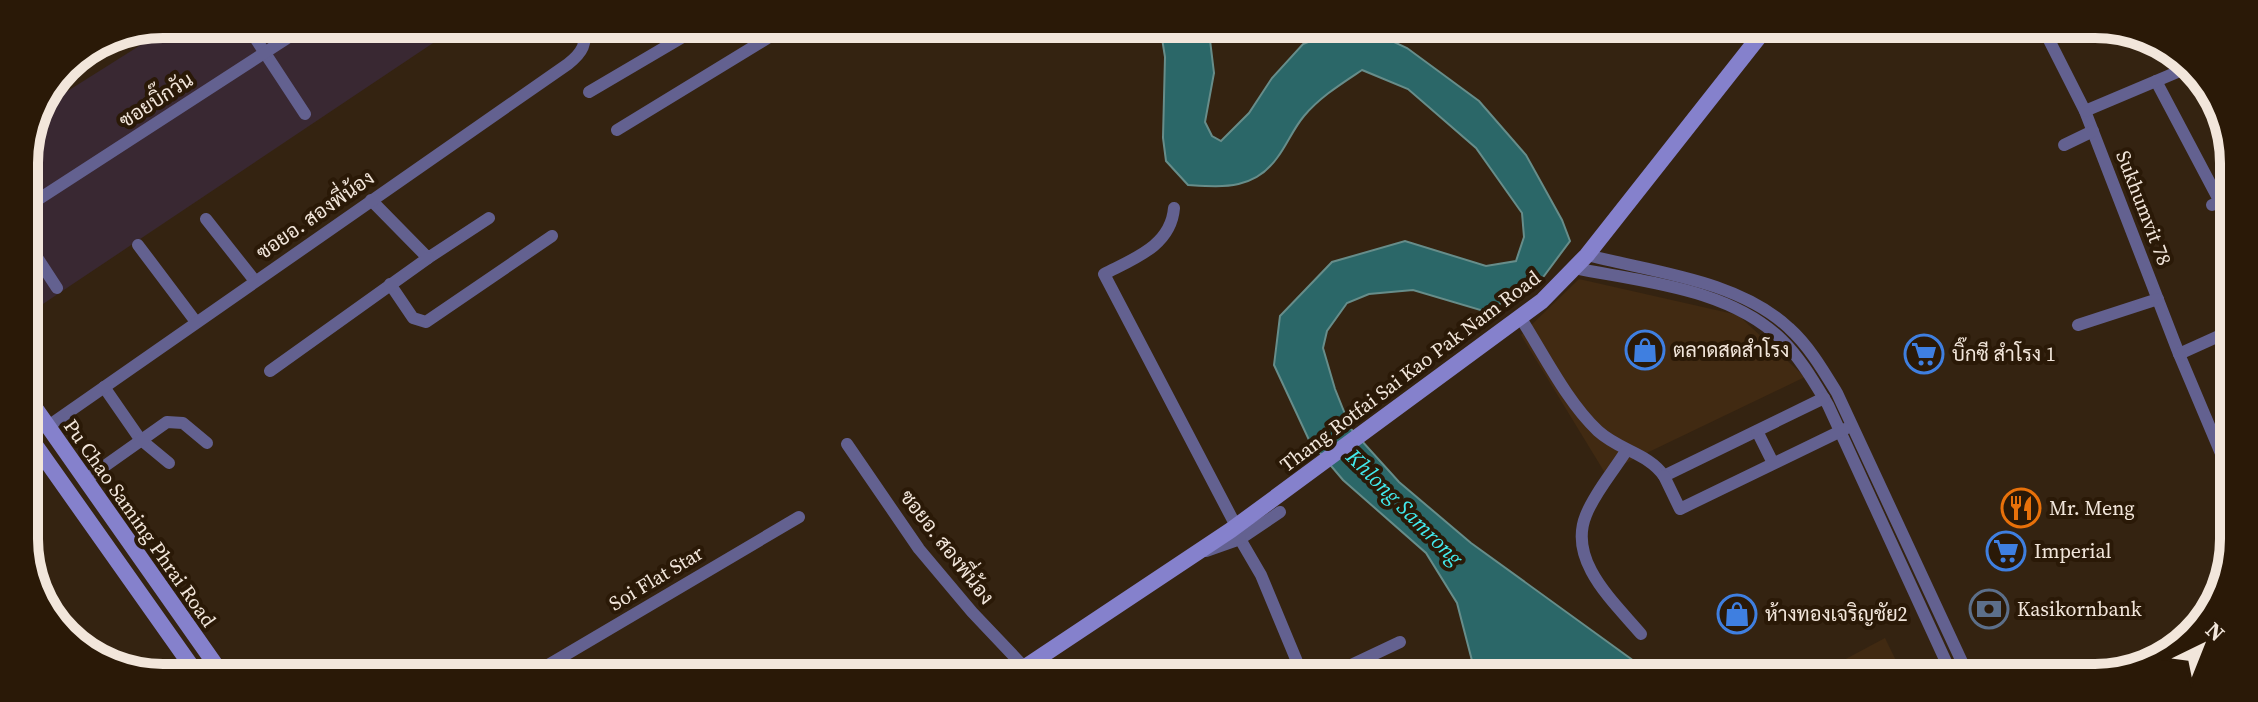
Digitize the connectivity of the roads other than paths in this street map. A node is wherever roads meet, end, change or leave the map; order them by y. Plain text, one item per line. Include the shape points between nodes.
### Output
1 (255, 38) edge
2 (288, 38) edge
3 (586, 38) edge
4 (681, 38) edge
5 (768, 38) edge
6 (1758, 38) edge
7 (2048, 38) edge
8 (265, 53) junction
9 (2179, 71) edge
10 (2156, 81) junction
11 (589, 92) dead end
12 (2085, 111) junction
13 (305, 114) dead end
14 (617, 130) dead end
15 (2093, 131) junction
16 (2064, 145) dead end
17 (2220, 199) edge
18 (38, 200) edge
19 (371, 200) junction
20 (1174, 208) dead end
21 (489, 218) dead end
22 (206, 219) dead end
23 (552, 236) dead end
24 (138, 245) dead end
25 (1587, 255) junction
26 (428, 258) junction
27 (38, 259) edge
28 (1574, 268) junction
29 (255, 281) junction
30 (390, 284) junction
31 (1693, 287) junction
32 (57, 288) dead end
33 (2158, 299) junction
34 (1520, 317) junction
35 (196, 322) junction
36 (2078, 325) dead end
37 (1790, 328) junction
38 (1780, 338) junction
39 (2220, 338) edge
40 (2179, 354) junction
41 (270, 371) dead end
42 (104, 387) junction
43 (1824, 398) junction
44 (38, 413) edge
45 (47, 427) junction
46 (1846, 428) junction
47 (1757, 431) junction
48 (38, 432) edge
49 (140, 439) junction
50 (207, 443) dead end
51 (847, 444) dead end
52 (1626, 451) junction
53 (2220, 451) edge
54 (38, 452) edge
55 (169, 463) dead end
56 (1773, 463) junction
57 (1664, 476) junction
58 (85, 480) junction
59 (1280, 512) dead end
60 (799, 517) dead end
61 (1238, 533) junction
62 (1641, 634) dead end
63 (1400, 642) dead end
64 (208, 654) junction
65 (190, 664) edge
66 (199, 664) edge
67 (215, 664) edge
68 (550, 664) edge
69 (1013, 664) edge
70 (1031, 664) edge
71 (1298, 664) edge
72 (1353, 664) edge
73 (1947, 664) edge
74 (1963, 664) edge

1 - 8 street
2 - 8 street, ซอยบิ๊กวัน
3 - 19 street, ซอยอ. สองพี่น้อง via 581,53
4 - 11 street
5 - 14 street
6 - 25 main road, Thang Rotfai Sai Kao Pak Nam Road
7 - 12 street, Sukhumvit 78
8 - 13 street
8 - 18 street, ซอยบิ๊กวัน
9 - 10 street
10 - 12 street
10 - 17 street
12 - 15 street, Sukhumvit 78
15 - 16 street
15 - 33 street, Sukhumvit 78
19 - 26 street
19 - 29 street, ซอยอ. สองพี่น้อง
20 - 61 street via 1173,222 1161,242 1104,274
21 - 26 street
22 - 29 street
23 - 30 street via 426,322 413,318
24 - 35 street
25 - 28 main road, Thang Rotfai Sai Kao Pak Nam Road
25 - 31 street
26 - 30 street
27 - 32 street
28 - 31 street
28 - 34 main road, Thang Rotfai Sai Kao Pak Nam Road
29 - 35 street, ซอยอ. สองพี่น้อง
30 - 41 street
31 - 37 street via 1719,286
31 - 38 street
33 - 36 street
33 - 40 street, Sukhumvit 78
34 - 52 street via 1589,421
34 - 61 main road, Thang Rotfai Sai Kao Pak Nam Road via 1319,465
35 - 42 street, ซอยอ. สองพี่น้อง
37 - 38 street
37 - 46 street via 1837,393
38 - 43 street
39 - 40 street
40 - 53 street, Sukhumvit 78
42 - 45 street, ซอยอ. สองพี่น้อง
42 - 49 street
43 - 46 street
43 - 47 street
44 - 45 main road, Pu Chao Saming Phrai Road
45 - 48 main road
45 - 58 main road, Pu Chao Saming Phrai Road
46 - 56 street
46 - 73 street
46 - 74 street
47 - 56 street
47 - 57 street
49 - 50 street via 175,421
49 - 55 street
49 - 58 street
51 - 69 street, ซอยอ. สองพี่น้อง via 919,549
52 - 57 street via 1650,460
52 - 62 street via 1586,515 1581,533 1591,570
54 - 65 main road, Pu Chao Saming Phrai Road
56 - 57 street via 1680,509
58 - 64 main road, Pu Chao Saming Phrai Road
59 - 61 street
60 - 68 street, Soi Flat Star
61 - 70 main road, Thang Rotfai Sai Kao Pak Nam Road via 1200,551
61 - 71 street
63 - 72 street
64 - 66 street
64 - 67 main road, Pu Chao Saming Phrai Road

